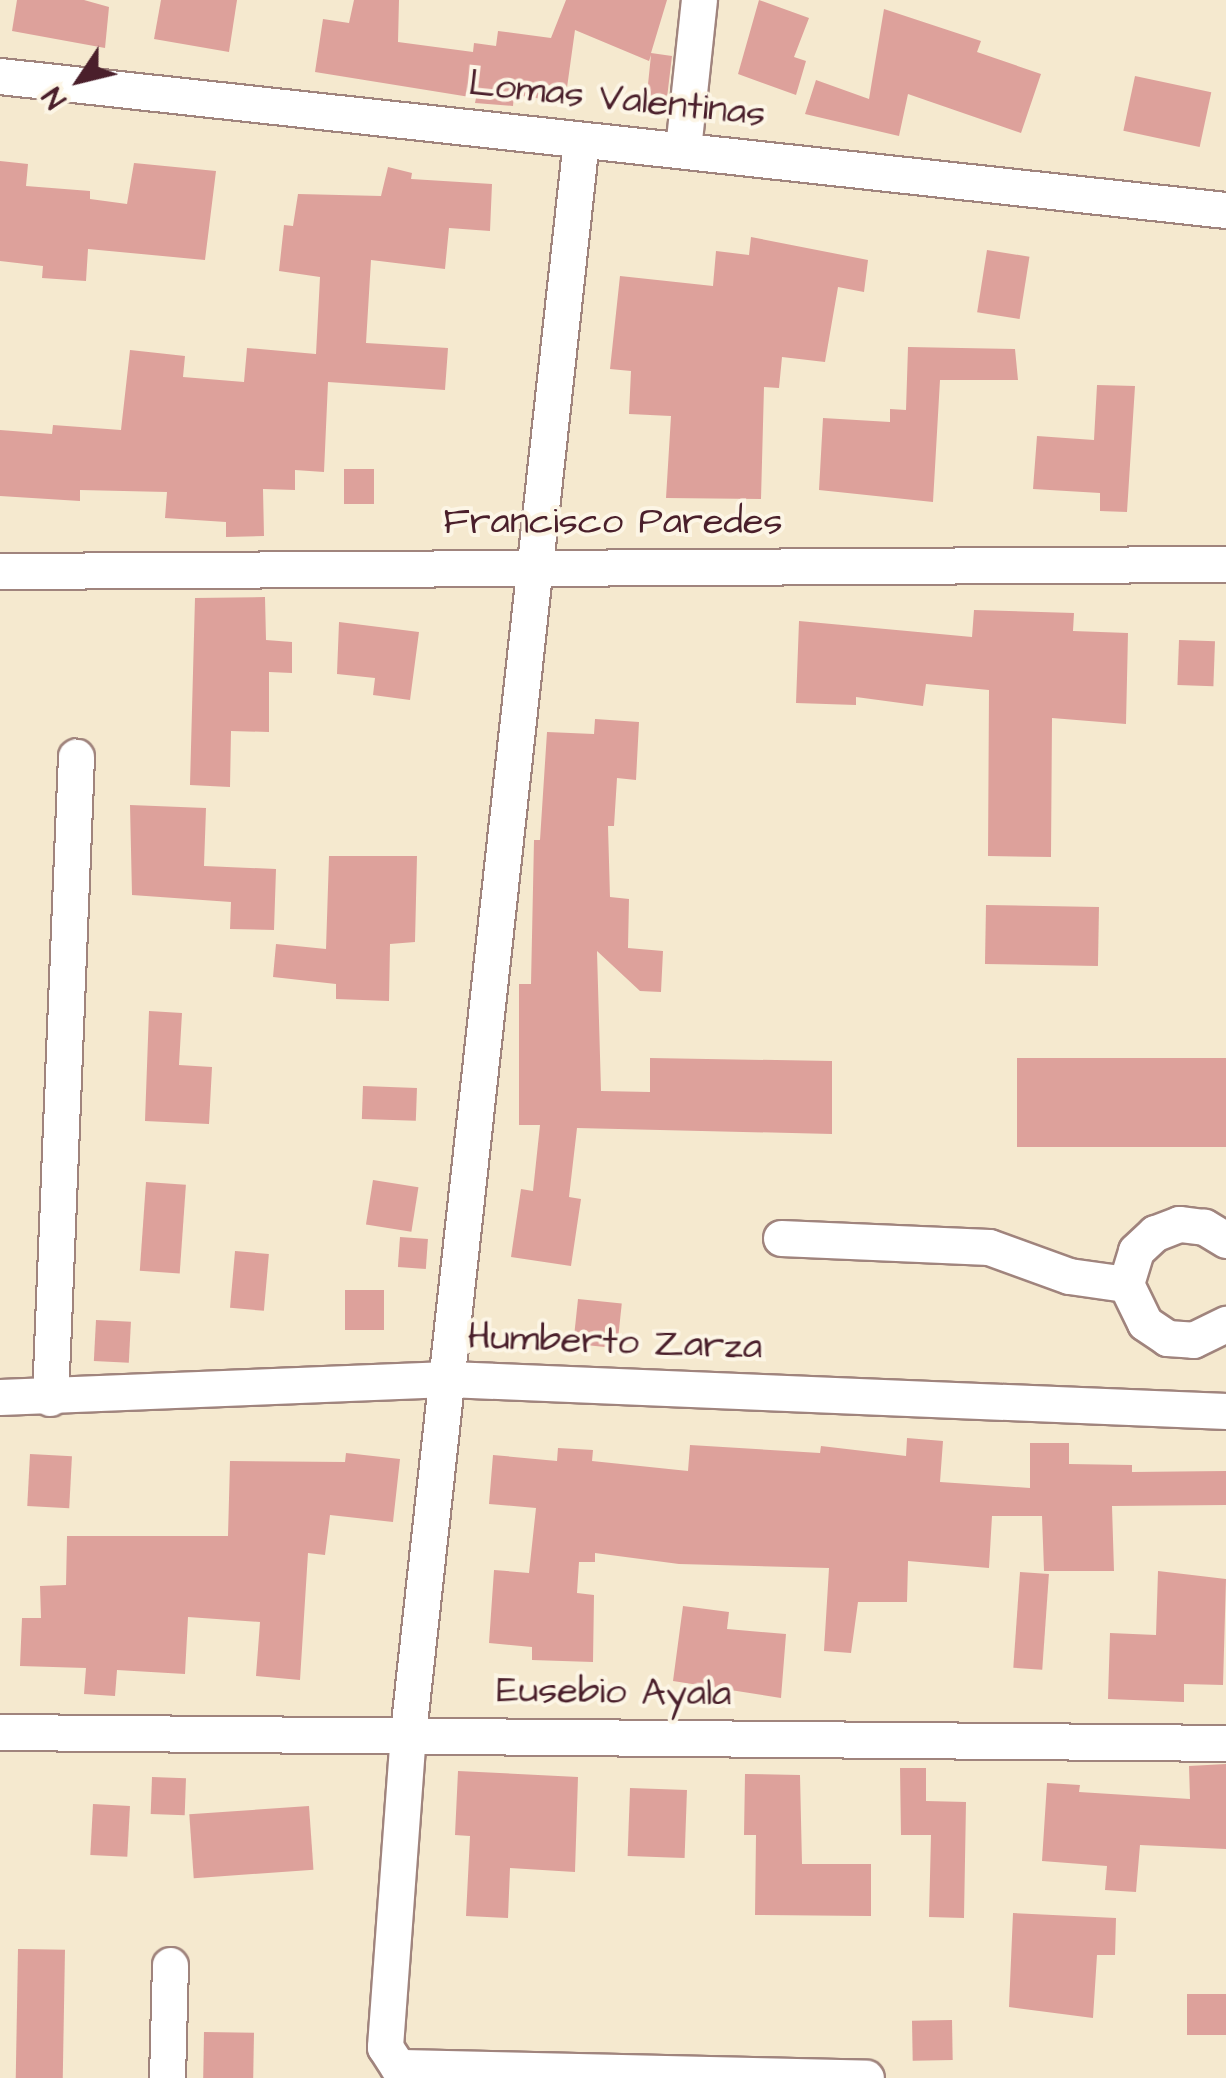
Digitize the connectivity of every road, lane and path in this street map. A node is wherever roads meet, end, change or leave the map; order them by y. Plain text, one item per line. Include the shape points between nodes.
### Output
1 (699, 0) edge
2 (0, 76) edge
3 (581, 140) junction
4 (682, 149) junction
5 (1226, 210) edge
6 (1226, 564) edge
7 (533, 566) junction
8 (0, 571) edge
9 (76, 757) dead end
10 (781, 1238) dead end
11 (1226, 1240) edge
12 (1126, 1284) junction
13 (1226, 1324) edge
14 (448, 1379) junction
15 (0, 1398) edge
16 (50, 1398) junction
17 (1226, 1411) edge
18 (0, 1732) edge
19 (408, 1732) junction
20 (1226, 1744) edge
21 (170, 1965) dead end
22 (167, 2078) edge
23 (866, 2078) edge

1 - 4 street
2 - 3 street, Lomas Valentinas
3 - 4 street, Lomas Valentinas
3 - 7 street
4 - 5 street, Lomas Valentinas
6 - 7 street, Francisco Paredes
7 - 8 street, Francisco Paredes
7 - 14 street
9 - 16 street
10 - 12 street via 989,1247 1069,1276
11 - 12 street via 1204,1227 1179,1224 1154,1233 1136,1251
12 - 13 street via 1145,1324 1167,1338 1193,1340
14 - 16 street, Humberto Zarza
14 - 17 street, Humberto Zarza
14 - 19 street
15 - 16 street, Humberto Zarza
18 - 19 street, Eusebio Ayala
19 - 20 street, Eusebio Ayala
19 - 23 street via 385,2047 398,2067
21 - 22 street

